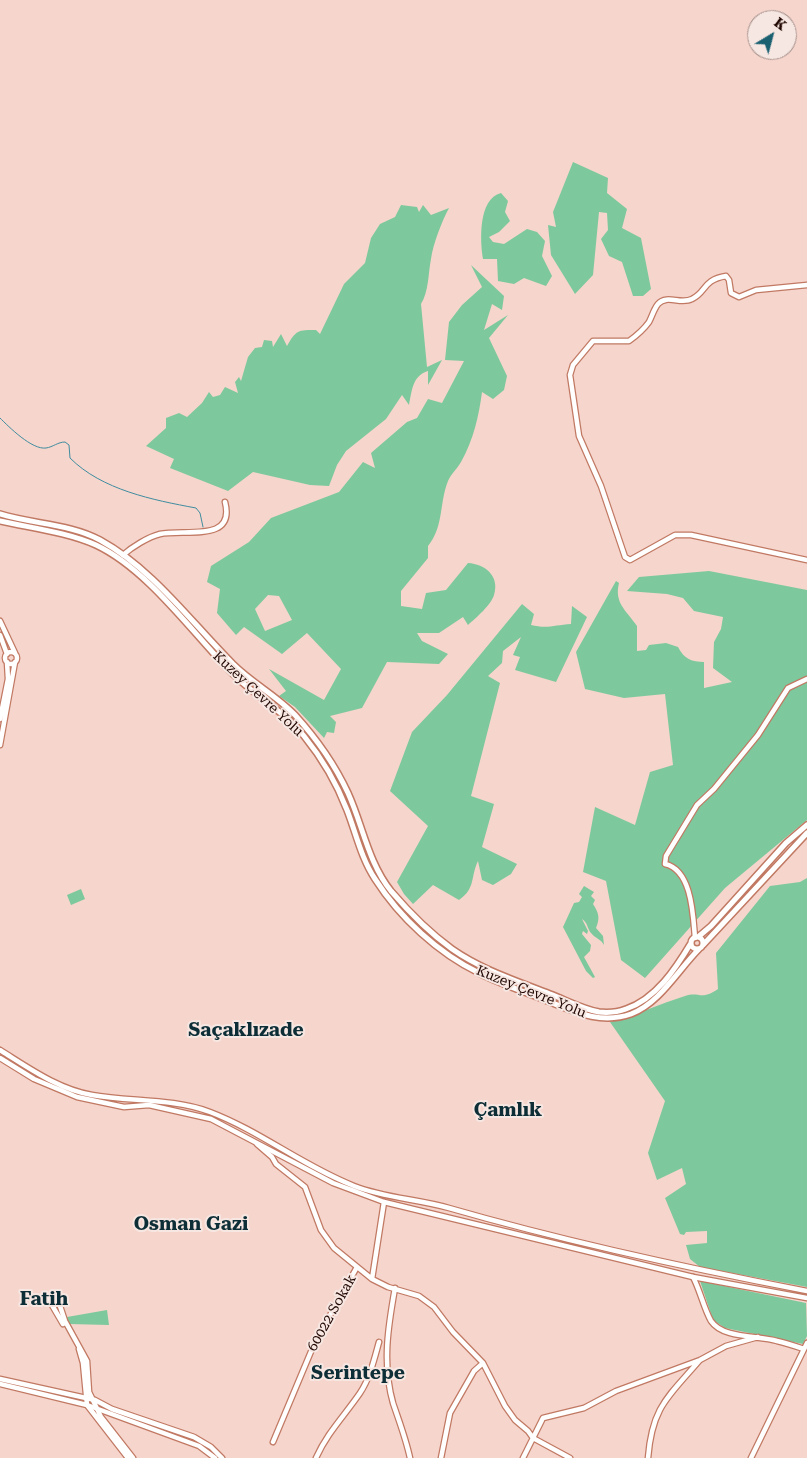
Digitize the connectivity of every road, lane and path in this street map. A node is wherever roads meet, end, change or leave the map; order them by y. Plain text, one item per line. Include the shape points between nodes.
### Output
1 (807, 285) edge
2 (226, 502) dead end
3 (0, 514) edge
4 (0, 521) edge
5 (123, 555) junction
6 (807, 560) edge
7 (0, 621) edge
8 (0, 635) edge
9 (15, 653) junction
10 (7, 654) junction
11 (7, 662) junction
12 (15, 662) junction
13 (807, 679) edge
14 (0, 718) edge
15 (0, 745) edge
16 (807, 825) edge
17 (807, 833) edge
18 (696, 937) junction
19 (691, 943) junction
20 (701, 947) junction
21 (0, 1050) edge
22 (0, 1058) edge
23 (255, 1142) junction
24 (384, 1202) junction
25 (442, 1207) junction
26 (450, 1209) junction
27 (440, 1215) junction
28 (448, 1217) junction
29 (357, 1267) junction
30 (693, 1277) junction
31 (372, 1278) junction
32 (395, 1288) junction
33 (807, 1291) edge
34 (56, 1294) dead end
35 (807, 1298) edge
36 (48, 1300) dead end
37 (758, 1337) junction
38 (379, 1342) dead end
39 (807, 1342) edge
40 (804, 1349) junction
41 (700, 1360) junction
42 (483, 1362) junction
43 (0, 1379) edge
44 (0, 1384) edge
45 (85, 1397) junction
46 (94, 1400) junction
47 (87, 1405) junction
48 (98, 1409) junction
49 (533, 1438) junction
50 (273, 1442) dead end
51 (128, 1458) edge
52 (133, 1458) edge
53 (214, 1458) edge
54 (222, 1458) edge
55 (316, 1458) edge
56 (410, 1458) edge
57 (441, 1458) edge
58 (523, 1458) edge
59 (570, 1458) edge
60 (648, 1458) edge
61 (751, 1458) edge

1 - 6 street via 756,290 739,297 731,293 726,276 709,281 692,299 659,303 649,322 629,341 593,341 573,365 570,375 579,436 601,486 625,557 630,560 675,535 691,535
2 - 5 street via 223,521 215,529 160,534 134,545
3 - 5 main road, Kuzey Çevre Yolu via 98,538
4 - 20 main road, Kuzey Çevre Yolu via 96,545 138,574 231,672 289,719 305,737 341,795 366,864 377,882 418,930 460,962 481,974 575,1012 608,1019 631,1014 644,1007
5 - 19 main road, Kuzey Çevre Yolu via 202,629 234,665 292,713 311,734 347,792 376,869 407,908 452,949 487,970 588,1010 610,1012 636,1004 655,991
7 - 9 street
8 - 10 street
9 - 10 street
9 - 12 street
10 - 11 street
11 - 12 street
11 - 14 street via 8,678
12 - 15 street
13 - 18 street via 788,688 758,734 697,805 666,856 665,864 682,876
16 - 18 main road via 786,843 711,926
17 - 20 main road, Kuzey Çevre Yolu
18 - 19 main road, Kuzey Çevre Yolu
18 - 20 main road via 702,940
19 - 20 main road via 693,948
21 - 25 street via 63,1087 91,1095 197,1108 234,1123 302,1162 354,1186
22 - 23 street via 34,1079 77,1097 114,1106 149,1105 176,1109 211,1119
23 - 24 street via 333,1183
23 - 29 street via 305,1187 321,1230 334,1248
24 - 27 street
24 - 31 street
25 - 26 street
25 - 27 street
26 - 28 street
26 - 33 street via 606,1249
27 - 28 street
28 - 30 street
29 - 31 street
29 - 50 street, 60022 Sokak via 317,1336
30 - 35 street
30 - 37 street via 717,1327
31 - 32 street
32 - 42 street via 419,1296 434,1307
32 - 56 street via 386,1355 393,1402
34 - 46 street via 64,1322 87,1361 89,1392
36 - 45 street via 79,1350
37 - 40 street
37 - 41 street via 726,1346
38 - 55 street via 371,1371 360,1393 325,1439
39 - 40 street
40 - 61 street
41 - 49 street via 616,1391 584,1408 543,1418
41 - 60 street via 658,1410 650,1434
42 - 49 street via 505,1406
42 - 57 street via 474,1371 450,1413
43 - 45 street
44 - 47 street
45 - 46 street
45 - 47 street
46 - 48 street
46 - 54 street via 194,1438 211,1447
47 - 48 street
47 - 51 street
48 - 52 street
48 - 53 street via 199,1446
49 - 58 street
49 - 59 street

